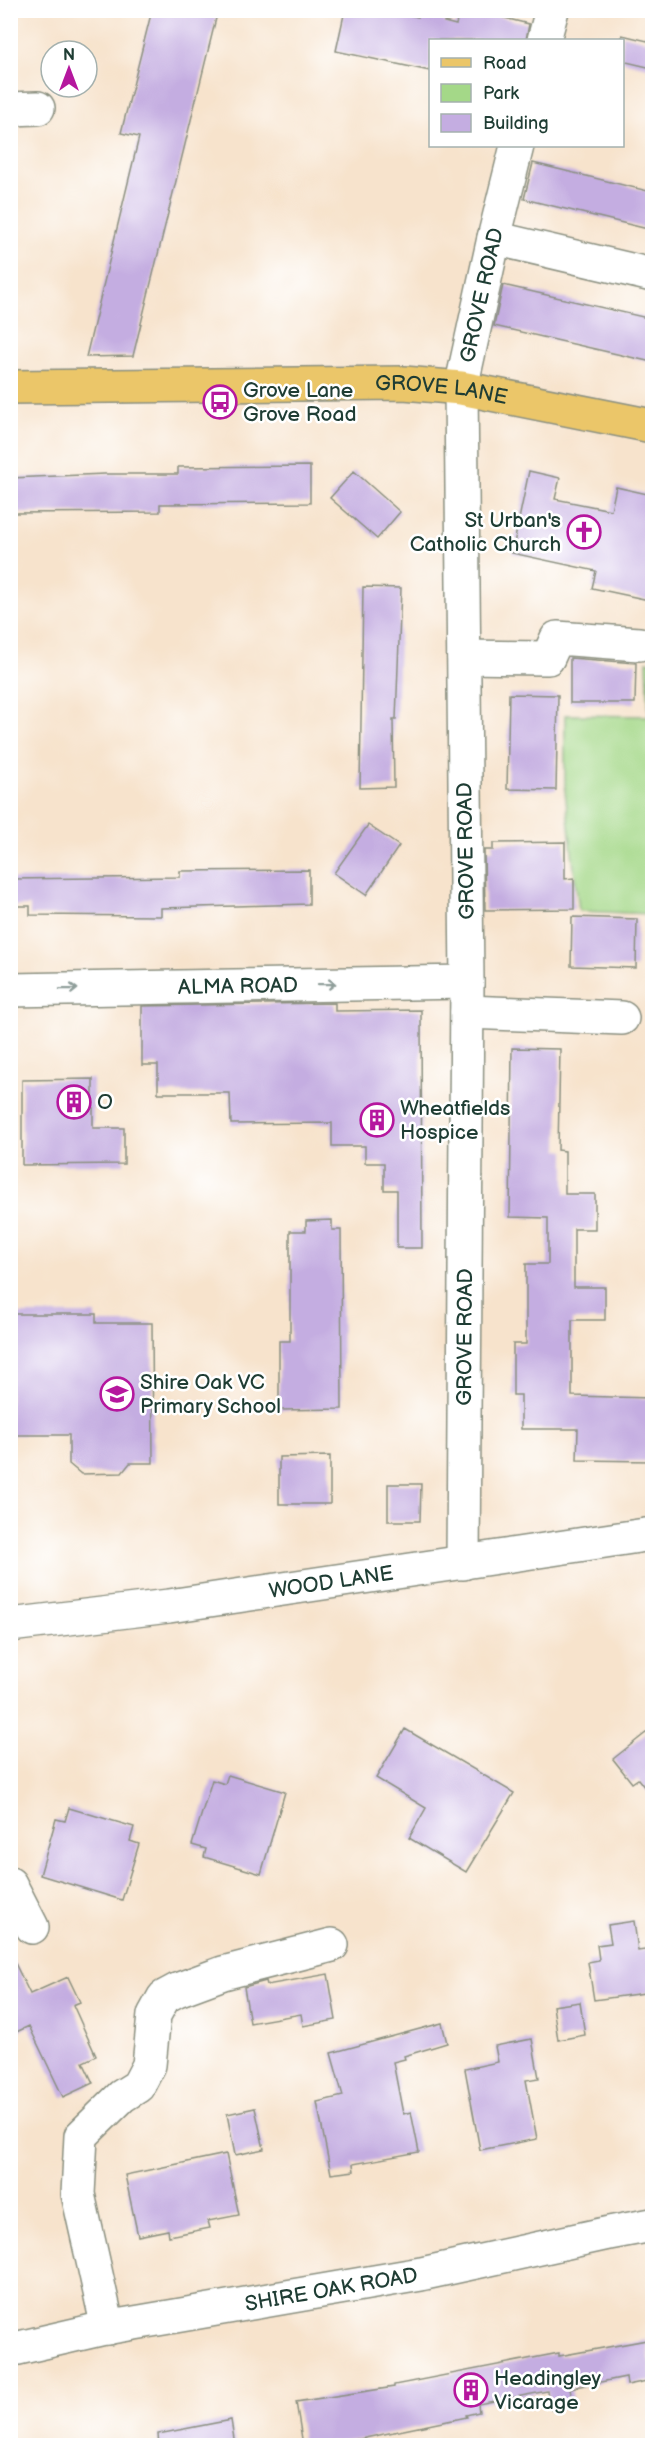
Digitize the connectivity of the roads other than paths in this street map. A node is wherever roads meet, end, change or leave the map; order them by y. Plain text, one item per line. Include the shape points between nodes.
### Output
1 (552, 10) edge
2 (544, 39) edge
3 (517, 147) edge
4 (494, 238) junction
5 (652, 274) edge
6 (10, 387) edge
7 (461, 388) junction
8 (652, 426) edge
9 (639, 644) dead end
10 (464, 657) junction
11 (10, 990) edge
12 (467, 997) junction
13 (622, 1018) dead end
14 (652, 1534) edge
15 (462, 1563) junction
16 (10, 1625) edge
17 (10, 1884) edge
18 (32, 1927) dead end
19 (332, 1945) dead end
20 (652, 2225) edge
21 (108, 2328) junction
22 (10, 2350) edge

1 - 2 street
3 - 4 street, GROVE ROAD
4 - 5 street
4 - 7 street, GROVE ROAD
6 - 7 main road, GROVE LANE via 404,383
7 - 8 main road, GROVE LANE
7 - 10 street, GROVE ROAD
9 - 10 street via 557,638 548,658
10 - 12 street, GROVE ROAD
11 -> 12 street, ALMA ROAD
12 - 13 street, ALMA ROAD
12 - 15 street, GROVE ROAD
14 - 15 street, WOOD LANE
15 - 16 street, WOOD LANE
17 - 18 street
19 - 21 street via 223,1973 164,1997 154,2015 149,2065 138,2086 81,2136 78,2194
20 - 21 street, SHIRE OAK ROAD via 421,2274
21 - 22 street, SHIRE OAK ROAD

